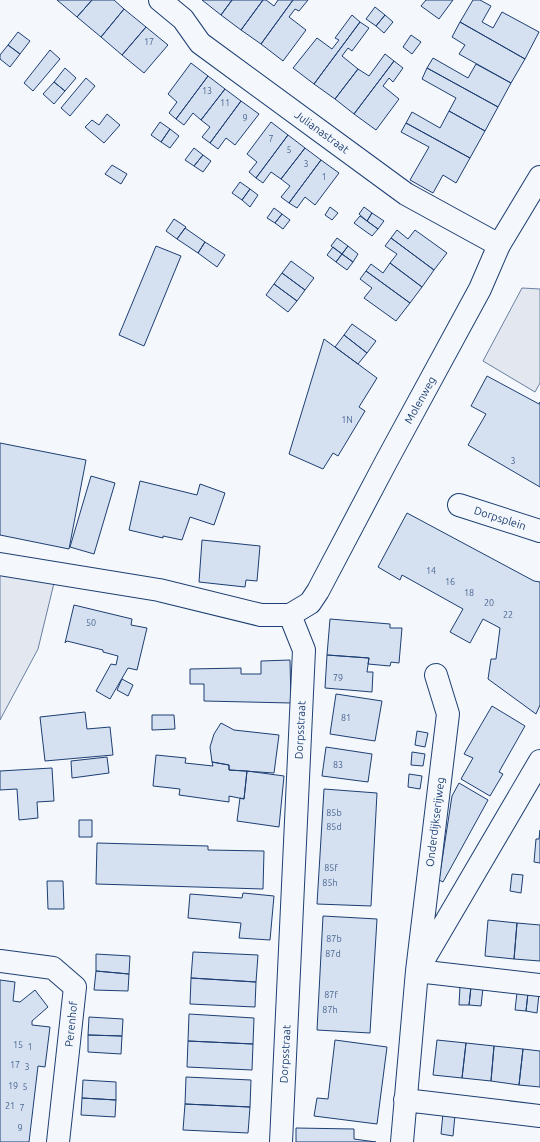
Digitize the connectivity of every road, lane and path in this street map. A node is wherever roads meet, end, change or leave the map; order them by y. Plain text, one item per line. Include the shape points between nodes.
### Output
1 (160, 0) edge
2 (540, 177) edge
3 (499, 245) junction
4 (459, 505) dead end
5 (540, 531) edge
6 (0, 564) edge
7 (290, 615) junction
8 (436, 675) dead end
9 (540, 761) edge
10 (0, 961) edge
11 (417, 971) junction
12 (540, 986) edge
13 (405, 1100) junction
14 (540, 1116) edge
15 (58, 1142) edge
16 (281, 1142) edge
17 (402, 1142) edge

1 - 3 street, Julianastraat via 183,19 200,43 400,189
2 - 3 street, Molenweg
3 - 7 street, Molenweg via 477,295 318,591 310,603
4 - 5 street, Dorpsplein
6 - 7 street via 159,590 261,614
7 - 16 street, Dorpsstraat via 304,650
8 - 11 street, Onderdijkserijweg via 448,714
9 - 11 street, Onderdijkserijweg
10 - 15 street, Perenhof via 52,968 75,987
11 - 12 street
11 - 13 street, Onderdijkserijweg
13 - 14 street
13 - 17 street, Onderdijkserijweg

